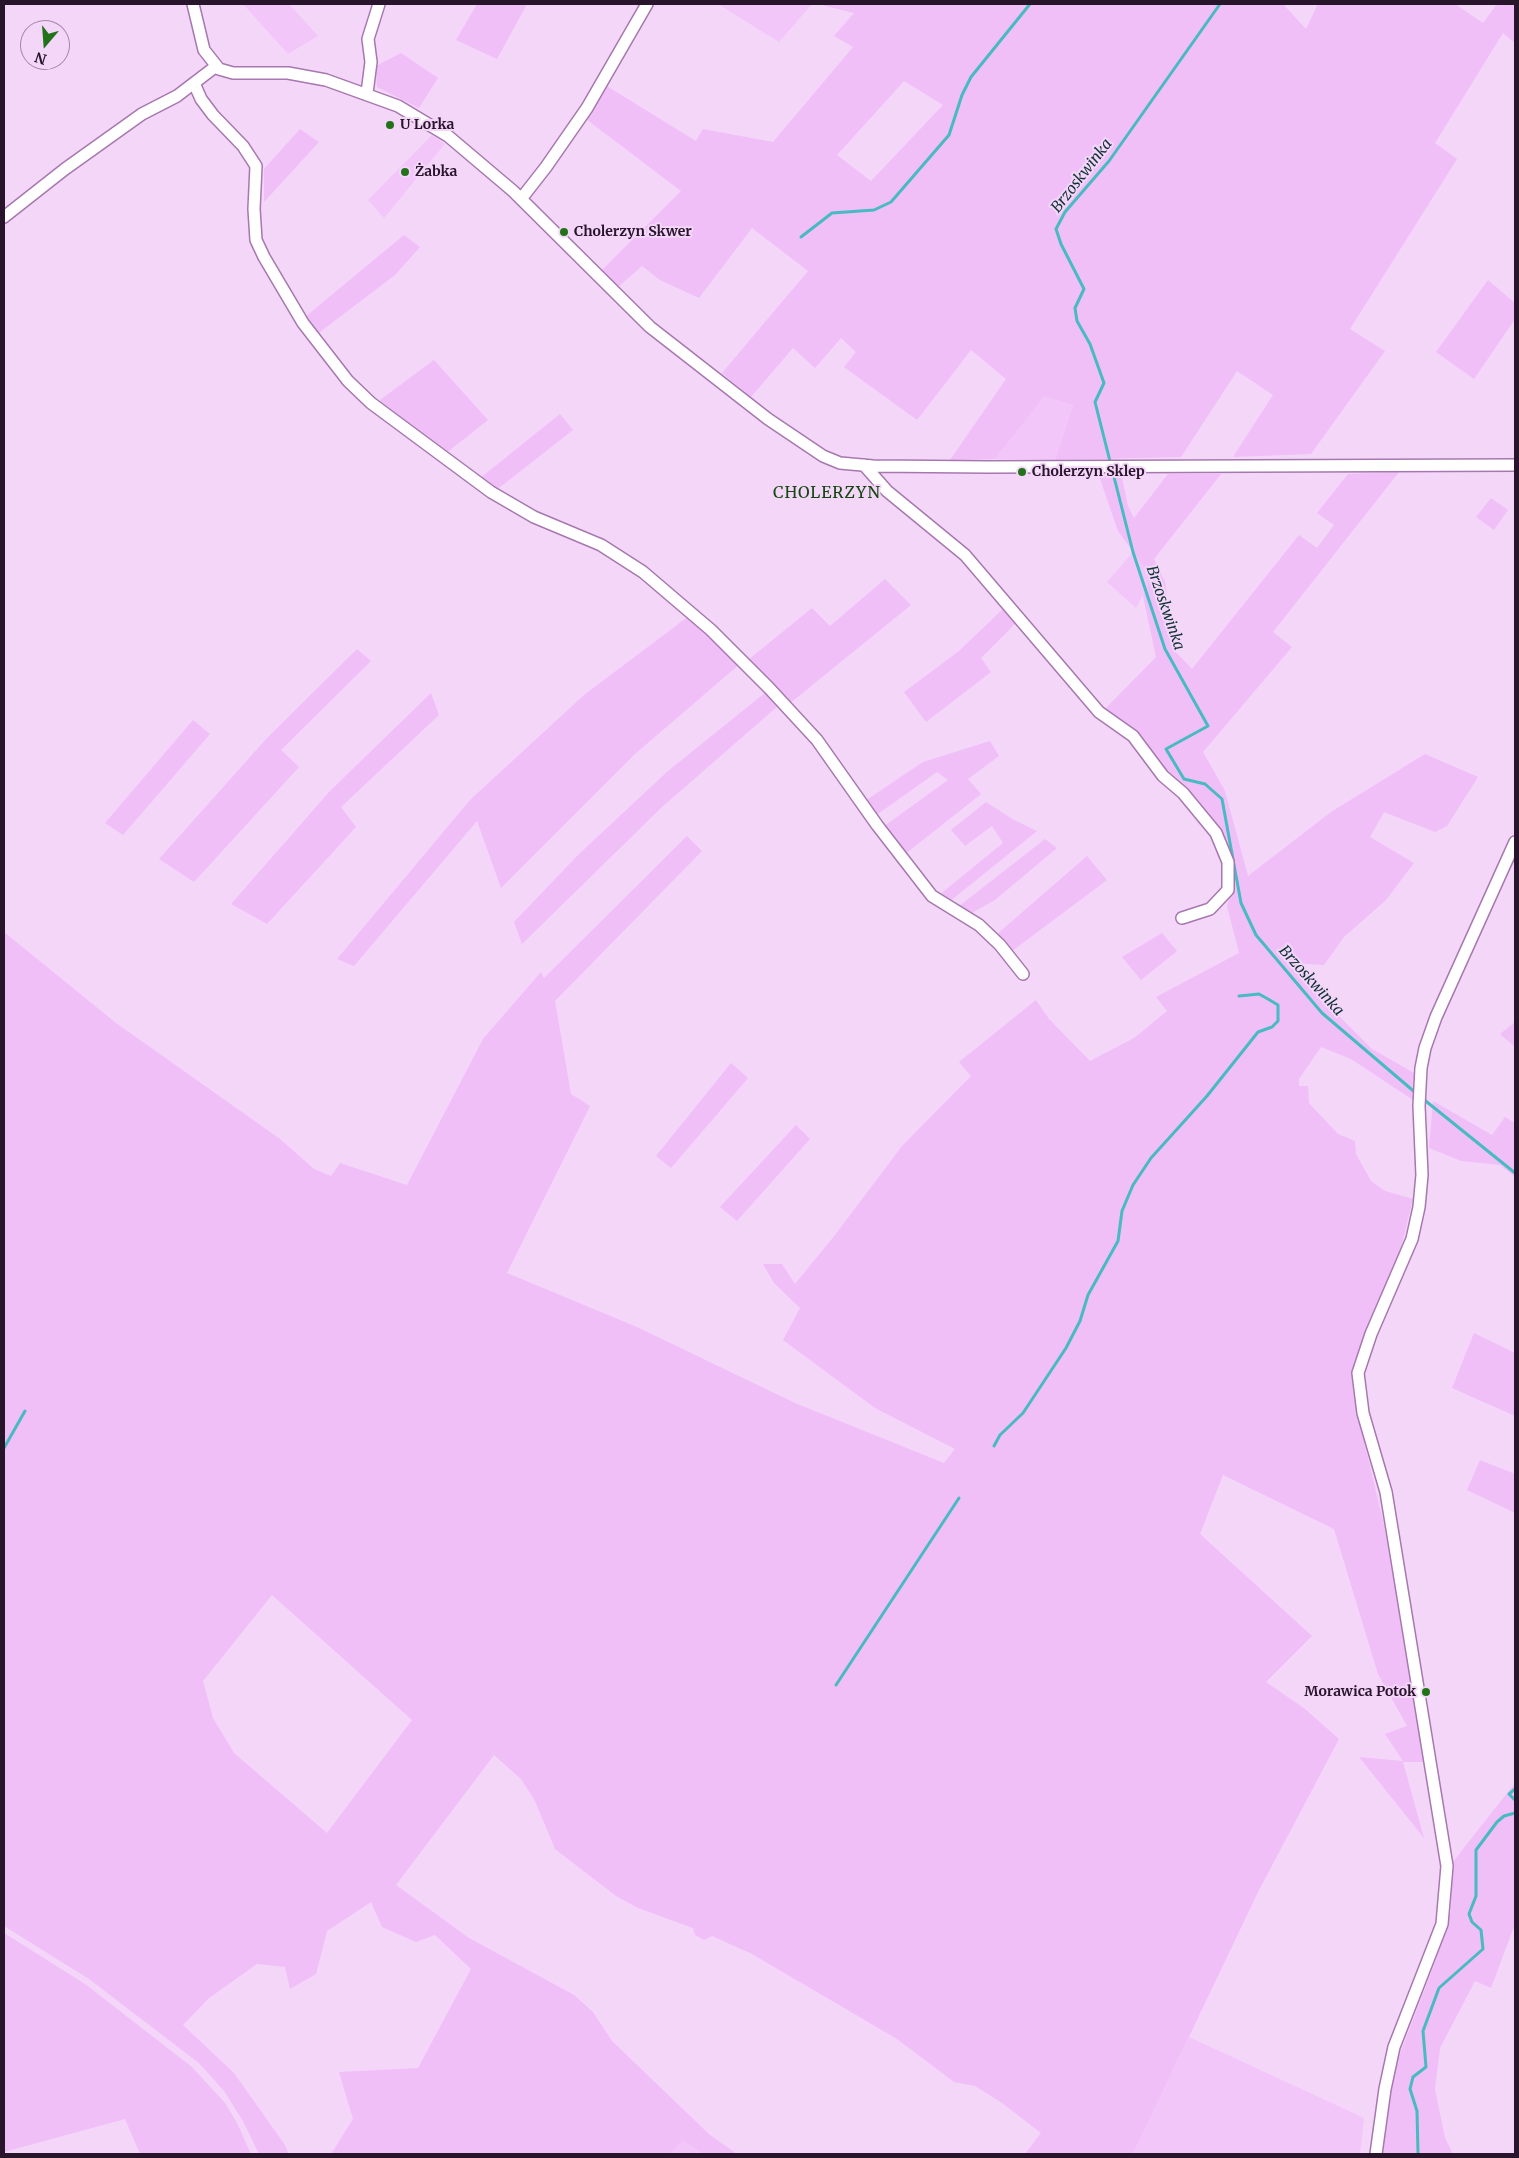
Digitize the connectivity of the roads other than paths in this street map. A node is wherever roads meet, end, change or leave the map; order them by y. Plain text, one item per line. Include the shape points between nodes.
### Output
1 (193, 4) edge
2 (379, 4) edge
3 (647, 4) edge
4 (215, 67) junction
5 (194, 83) junction
6 (367, 93) junction
7 (521, 199) junction
8 (4, 217) edge
9 (864, 465) junction
10 (1515, 465) edge
11 (1515, 842) edge
12 (1182, 918) dead end
13 (1023, 974) dead end
14 (1376, 2154) edge

1 - 4 street via 204,50
2 - 6 street via 368,39 371,62
3 - 7 street via 587,108
4 - 5 street
4 - 6 street via 228,72 304,76
5 - 8 street via 142,114
5 - 13 street via 201,99 256,166 256,240 264,257 303,323 348,382 371,403 490,492 534,517 601,545 643,572 711,630 817,740 932,896 979,925
6 - 7 street via 404,109 448,136
7 - 9 street via 644,322 751,406 823,456 840,463
9 - 10 street
9 - 12 street via 888,491 965,556 1092,705 1133,736 1163,776 1183,793 1216,833 1228,862 1228,890 1210,909
11 - 14 street via 1425,1048 1419,1106 1422,1175 1412,1239 1371,1334 1358,1373 1363,1413 1386,1492 1447,1866 1442,1924 1394,2047

